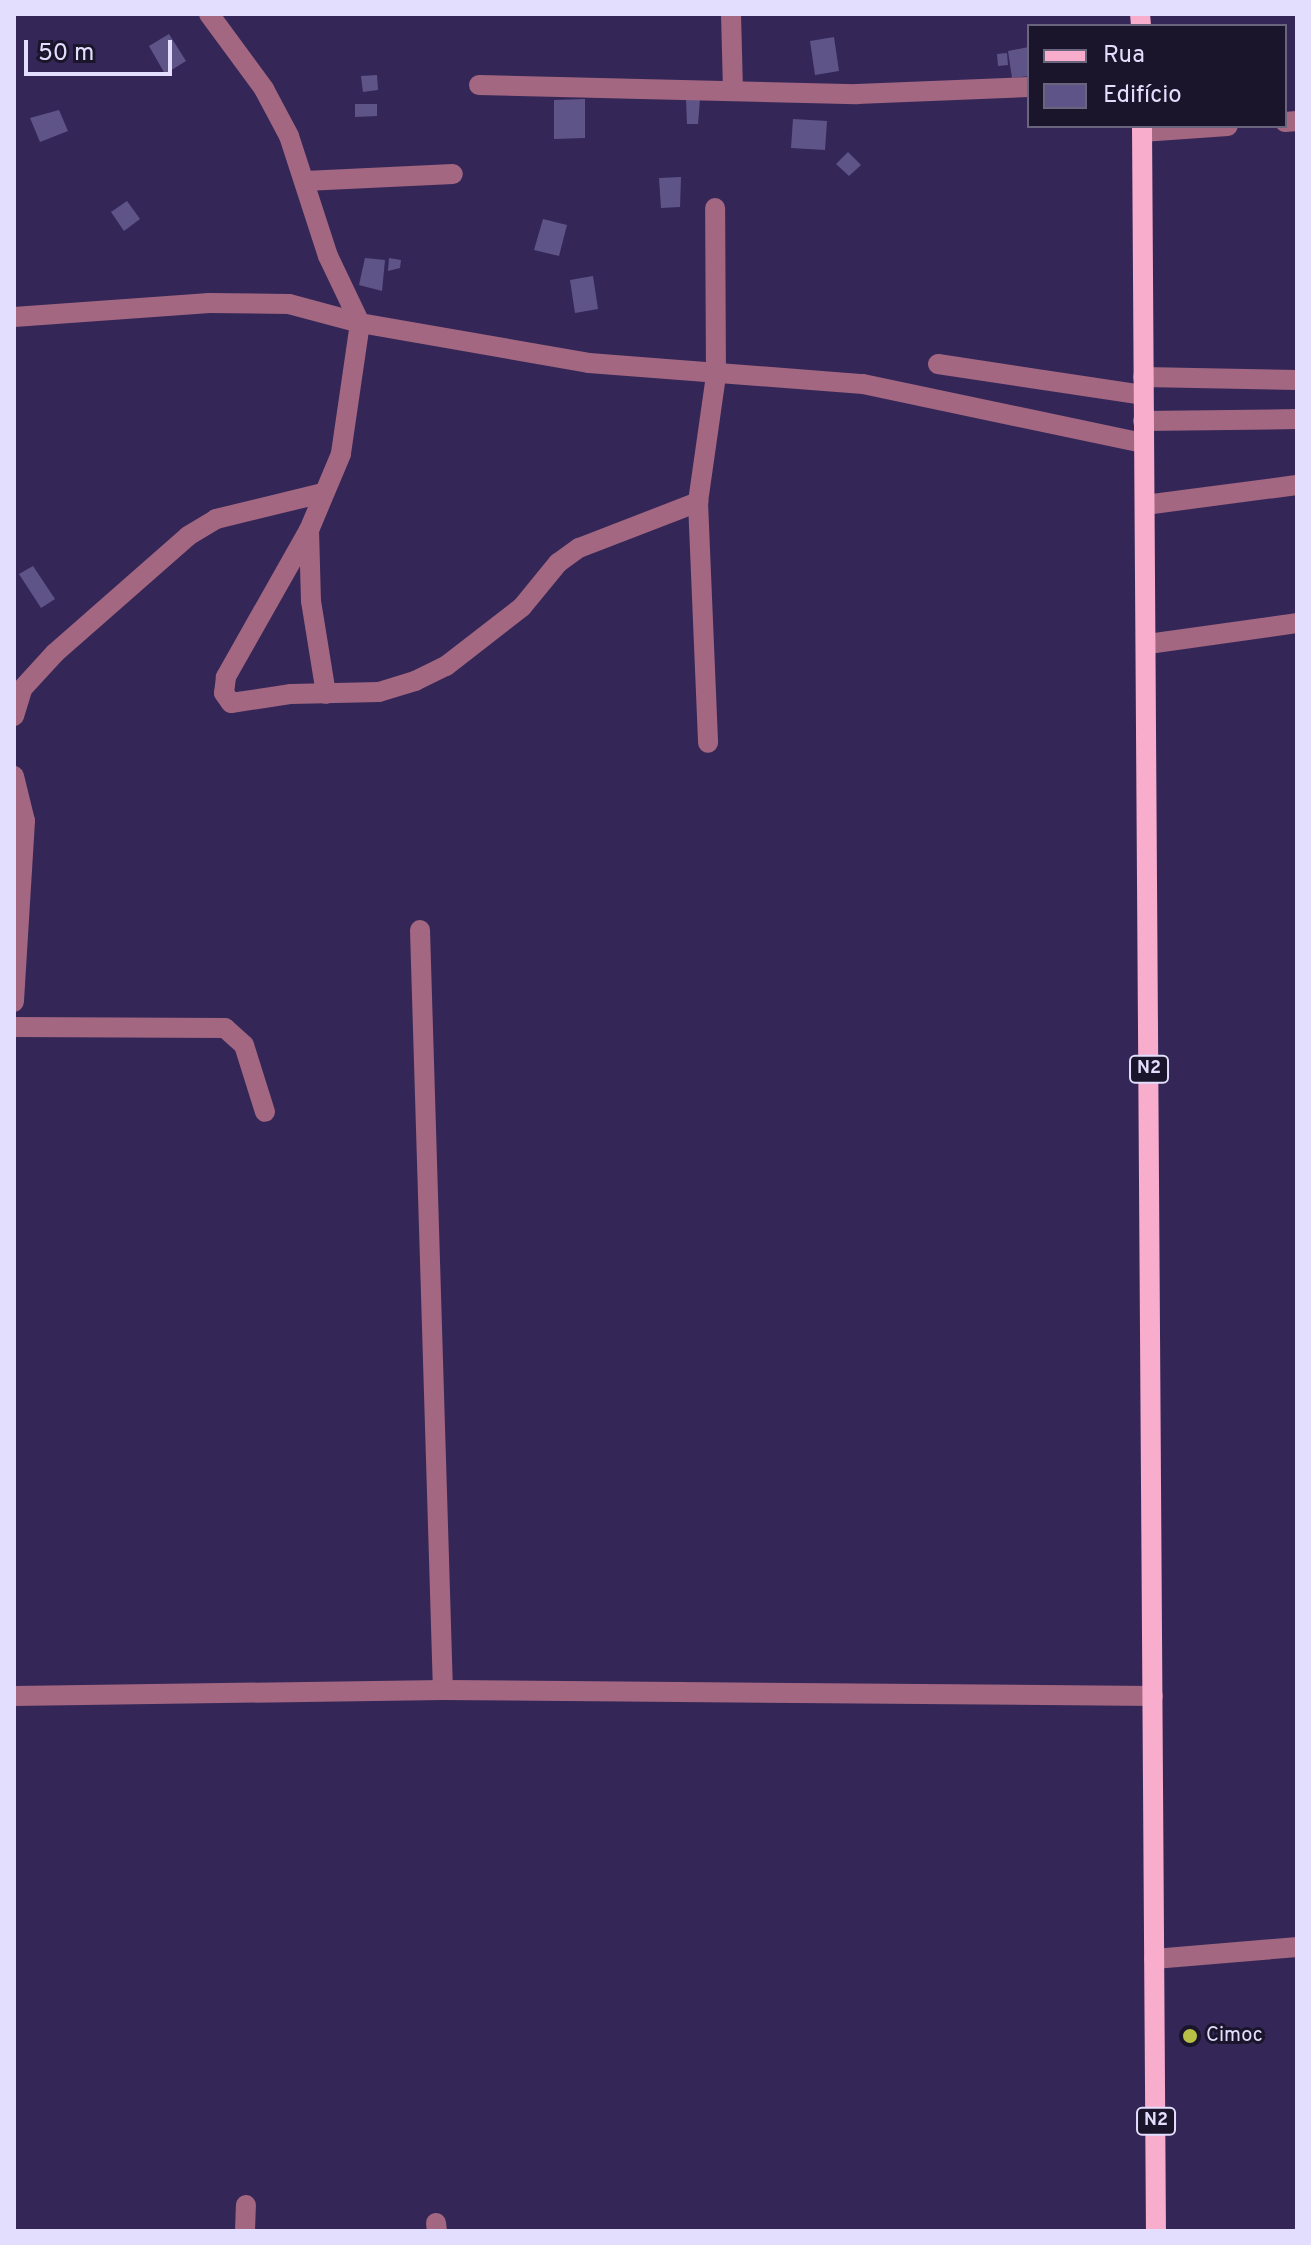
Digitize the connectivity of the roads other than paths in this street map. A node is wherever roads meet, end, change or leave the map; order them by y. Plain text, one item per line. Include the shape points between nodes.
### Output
1 (209, 14) edge
2 (731, 14) edge
3 (479, 85) dead end
4 (1027, 87) edge
5 (733, 89) junction
6 (1171, 128) edge
7 (1142, 129) edge
8 (453, 174) dead end
9 (305, 181) junction
10 (715, 208) dead end
11 (14, 317) edge
12 (360, 323) junction
13 (938, 364) dead end
14 (716, 376) junction
15 (1297, 380) edge
16 (1143, 386) junction
17 (1297, 419) edge
18 (1143, 421) junction
19 (1143, 443) junction
20 (1297, 485) edge
21 (323, 493) junction
22 (698, 502) junction
23 (1145, 505) junction
24 (309, 530) junction
25 (1297, 623) edge
26 (1148, 644) junction
27 (326, 694) junction
28 (14, 716) edge
29 (708, 743) dead end
30 (14, 776) edge
31 (420, 930) dead end
32 (14, 1002) edge
33 (14, 1027) edge
34 (265, 1112) dead end
35 (443, 1690) junction
36 (14, 1696) edge
37 (1153, 1696) junction
38 (1297, 1947) edge
39 (1154, 1959) junction
40 (246, 2205) dead end
41 (245, 2231) edge
42 (1156, 2231) edge

1 - 9 street via 264,89
2 - 5 street
3 - 5 street
4 - 5 street via 857,94
6 - 7 street
7 - 16 main road, N2
8 - 9 street
9 - 12 street via 328,256
10 - 14 street
11 - 12 street via 260,300
12 - 14 street via 589,363
12 - 21 street via 341,454
13 - 16 street
14 - 19 street via 863,384
14 - 22 street
15 - 16 street
16 - 18 main road, N2
17 - 18 street
18 - 19 main road, N2
19 - 23 main road, N2
20 - 23 street
21 - 24 street
21 - 28 street via 216,519 188,536 55,653 22,689
22 - 27 street via 579,548 558,563 522,607 446,666 379,692
22 - 29 street
23 - 26 main road, N2
24 - 27 street via 311,601
24 - 27 street via 226,677 224,693 240,705
25 - 26 street
26 - 37 main road, N2
30 - 32 street via 25,821
31 - 35 street
33 - 34 street via 225,1028 244,1045
35 - 36 street
35 - 37 street
37 - 39 main road, N2
38 - 39 street
39 - 42 main road, N2
40 - 41 street

